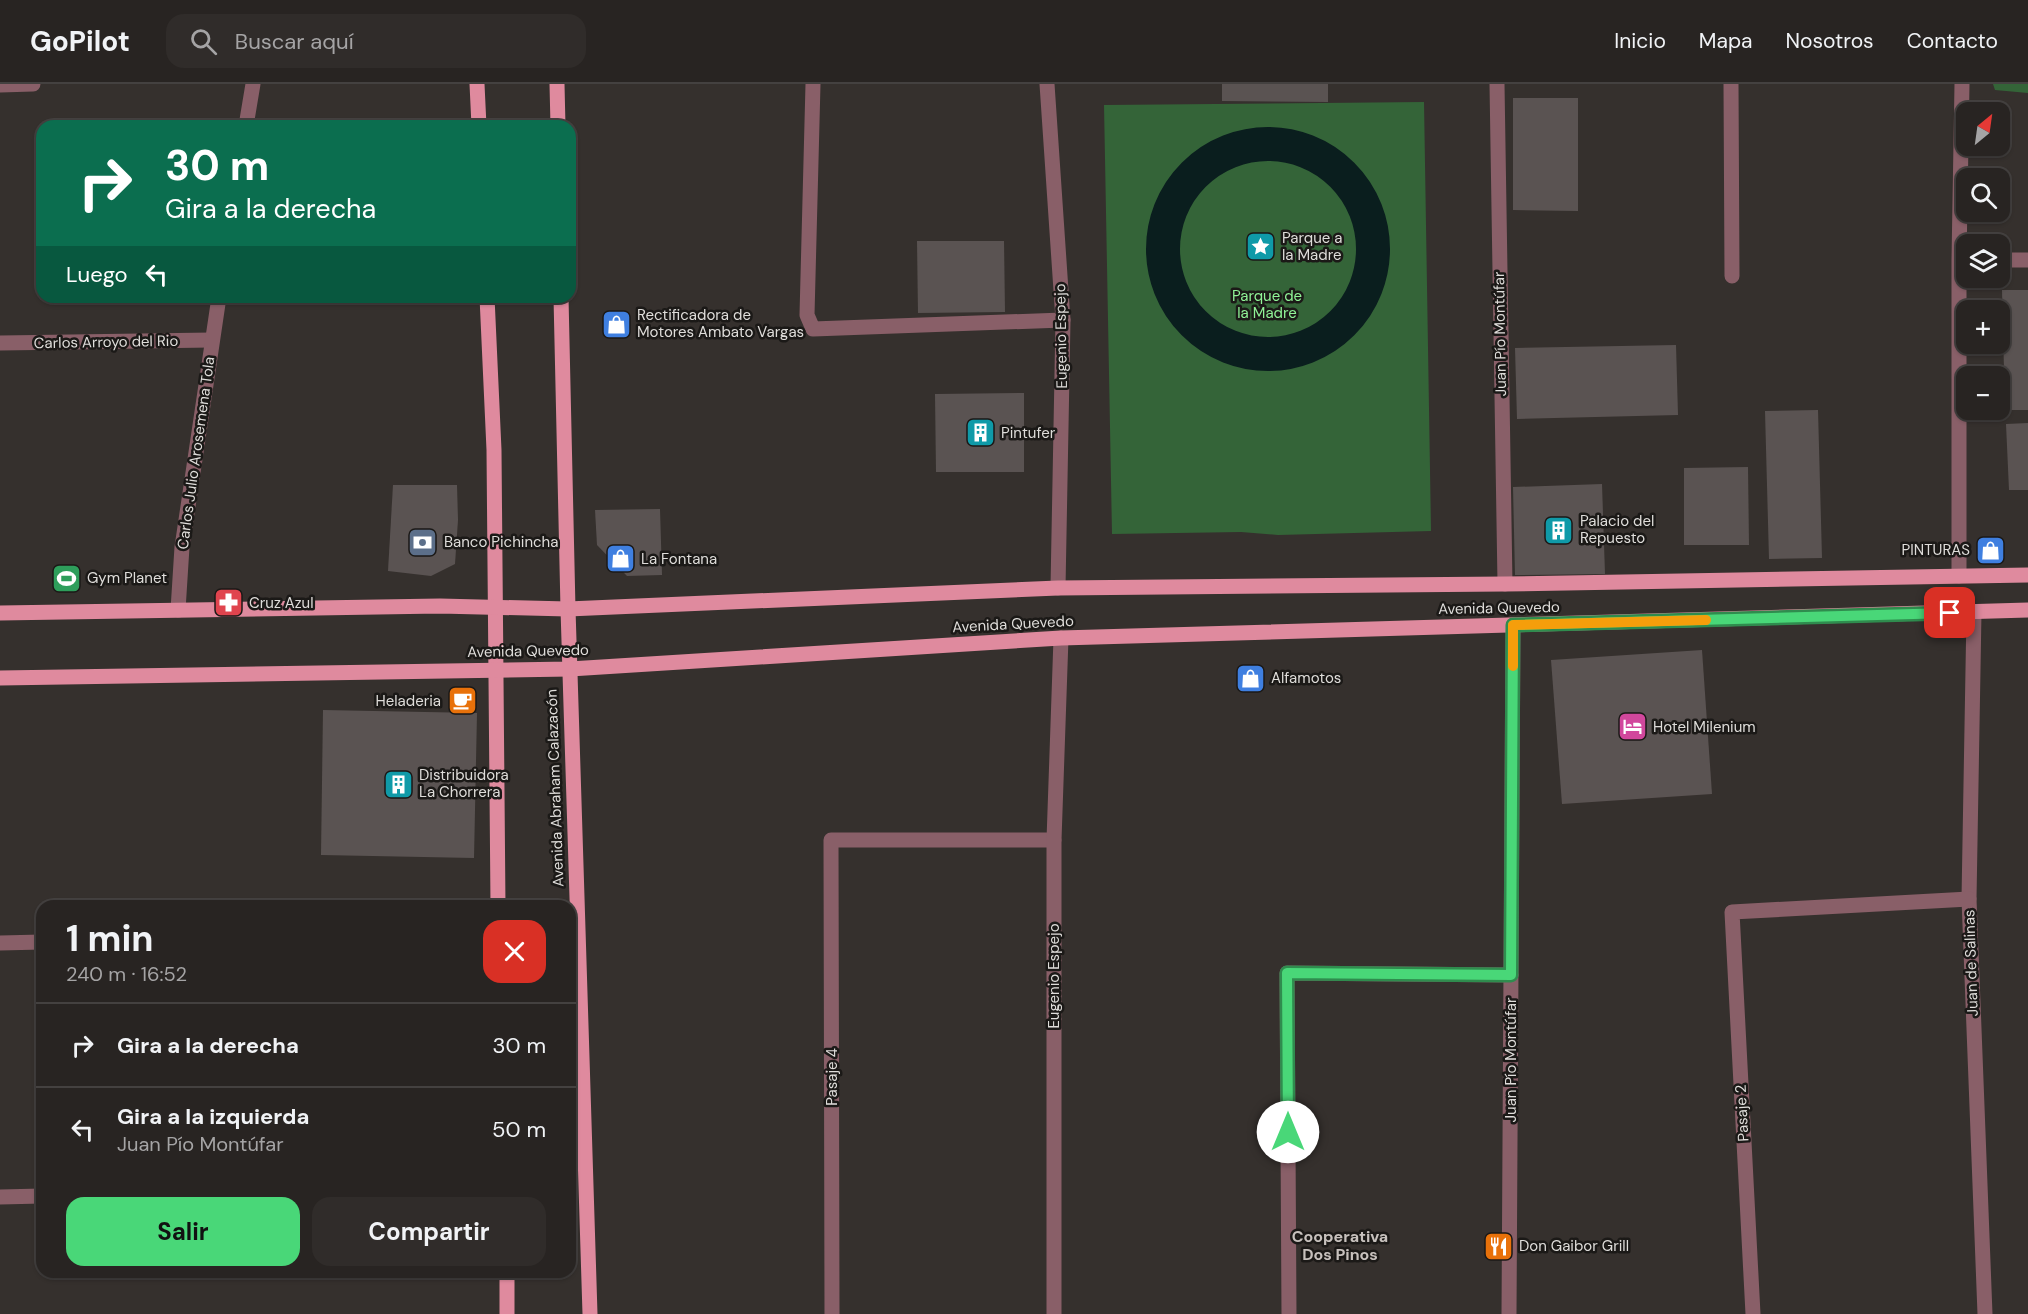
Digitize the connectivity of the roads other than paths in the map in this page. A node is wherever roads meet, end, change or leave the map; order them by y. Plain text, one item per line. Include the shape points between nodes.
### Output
1 (33, 84) edge
2 (253, 84) edge
3 (477, 84) edge
4 (557, 84) edge
5 (813, 84) edge
6 (1047, 84) edge
7 (1497, 84) edge
8 (1731, 84) edge
9 (1962, 84) edge
10 (0, 85) edge
11 (247, 120) edge
12 (479, 120) edge
13 (558, 120) edge
14 (1963, 234) edge
15 (2010, 260) edge
16 (2028, 261) edge
17 (1732, 276) dead end
18 (1963, 288) edge
19 (218, 303) edge
20 (487, 303) edge
21 (561, 303) edge
22 (1063, 320) junction
23 (212, 340) junction
24 (0, 344) edge
25 (2028, 575) edge
26 (1959, 576) junction
27 (1505, 584) junction
28 (1058, 588) junction
29 (496, 608) junction
30 (568, 609) junction
31 (178, 610) junction
32 (2028, 610) edge
33 (1974, 612) junction
34 (0, 613) edge
35 (1513, 625) junction
36 (1061, 638) junction
37 (497, 669) junction
38 (570, 669) junction
39 (0, 678) edge
40 (1054, 840) junction
41 (1969, 899) junction
42 (498, 900) edge
43 (36, 942) edge
44 (0, 943) edge
45 (1511, 975) junction
46 (36, 1196) edge
47 (0, 1197) edge
48 (507, 1278) edge
49 (507, 1314) edge
50 (590, 1314) edge
51 (832, 1314) edge
52 (1054, 1314) edge
53 (1289, 1314) edge
54 (1509, 1314) edge
55 (1753, 1314) edge
56 (1985, 1314) edge

1 - 10 street
2 - 11 street
3 - 12 main road
4 - 13 main road
5 - 22 street via 807,315 813,328
6 - 22 street, Eugenio Espejo
7 - 27 street, Juan Pío Montúfar
8 - 17 street
9 - 14 street
15 - 16 street
18 - 26 street
19 - 23 street, Carlos Julio Arosemena Tola
20 - 29 main road
21 - 30 main road, Avenida Abraham Calazacón
22 - 28 street, Eugenio Espejo
23 - 24 street, Carlos Arroyo del Rio
23 - 31 street, Carlos Julio Arosemena Tola via 182,547
25 - 26 main road, Avenida Quevedo
26 - 27 main road, Avenida Quevedo
27 - 28 main road, Avenida Quevedo
28 - 30 main road, Avenida Quevedo
29 - 30 main road, Avenida Quevedo
29 - 31 main road, Avenida Quevedo
29 - 37 main road
30 - 38 main road, Avenida Abraham Calazacón
31 - 34 main road, Avenida Quevedo
32 - 33 main road, Avenida Quevedo
33 - 35 main road, Avenida Quevedo
33 - 41 street, Juan de Salinas
35 - 36 main road, Avenida Quevedo
35 - 45 street, Juan Pío Montúfar
36 - 38 main road, Avenida Quevedo
36 - 40 street, Eugenio Espejo
37 - 38 main road, Avenida Quevedo
37 - 39 main road, Avenida Quevedo
37 - 42 main road
38 - 50 main road, Avenida Abraham Calazacón
40 - 51 street, Pasaje 4 via 831,840
40 - 52 street, Eugenio Espejo
41 - 55 street, Pasaje 2 via 1732,912
41 - 56 street, Juan de Salinas
43 - 44 street
45 - 53 street via 1287,973
45 - 54 street, Juan Pío Montúfar
46 - 47 street
48 - 49 main road

